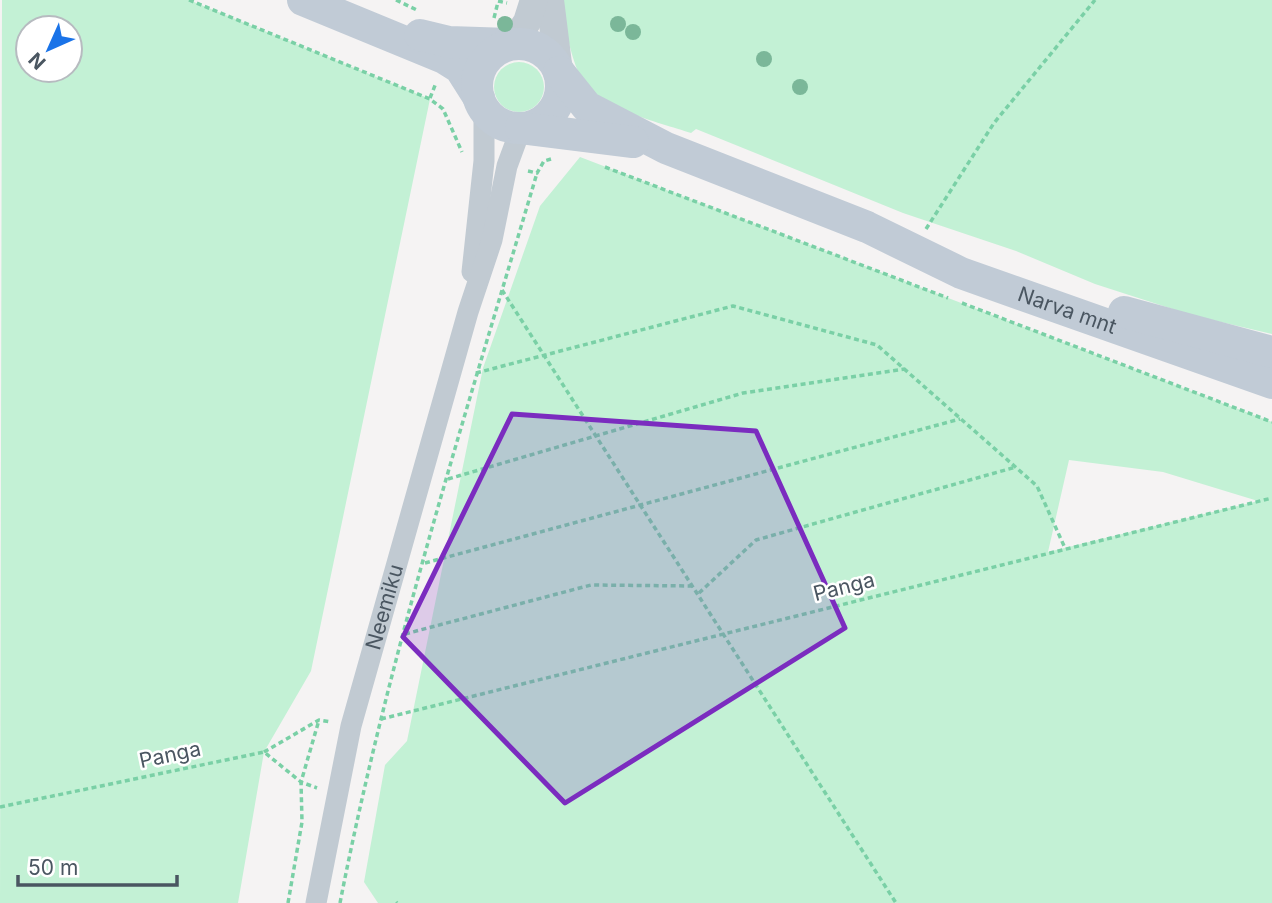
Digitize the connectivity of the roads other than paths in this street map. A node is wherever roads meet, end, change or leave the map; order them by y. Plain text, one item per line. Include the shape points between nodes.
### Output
1 (303, 0) edge
2 (534, 0) edge
3 (550, 0) edge
4 (350, 19) junction
5 (512, 44) junction
6 (559, 72) junction
7 (481, 103) junction
8 (521, 128) junction
9 (666, 148) junction
10 (867, 227) junction
11 (468, 312) junction
12 (1272, 352) edge
13 (1272, 383) edge
14 (316, 903) edge

1 - 4 main road
2 - 5 street via 527,22
3 - 6 street
4 - 5 main road via 449,42
4 - 7 main road via 460,68
5 - 6 main road via 539,48
5 - 7 main road via 487,58 480,70
6 - 8 main road via 561,95 555,108 547,118
6 - 9 main road, Narva mnt via 587,107
7 - 8 main road via 507,126
7 - 11 street, Neemiku via 484,161
8 - 9 main road, Narva mnt
8 - 11 street, Neemiku
9 - 10 main road, Narva mnt
10 - 12 main road, Narva mnt via 1113,309
10 - 13 main road, Narva mnt via 961,273
11 - 14 street, Neemiku via 351,726

